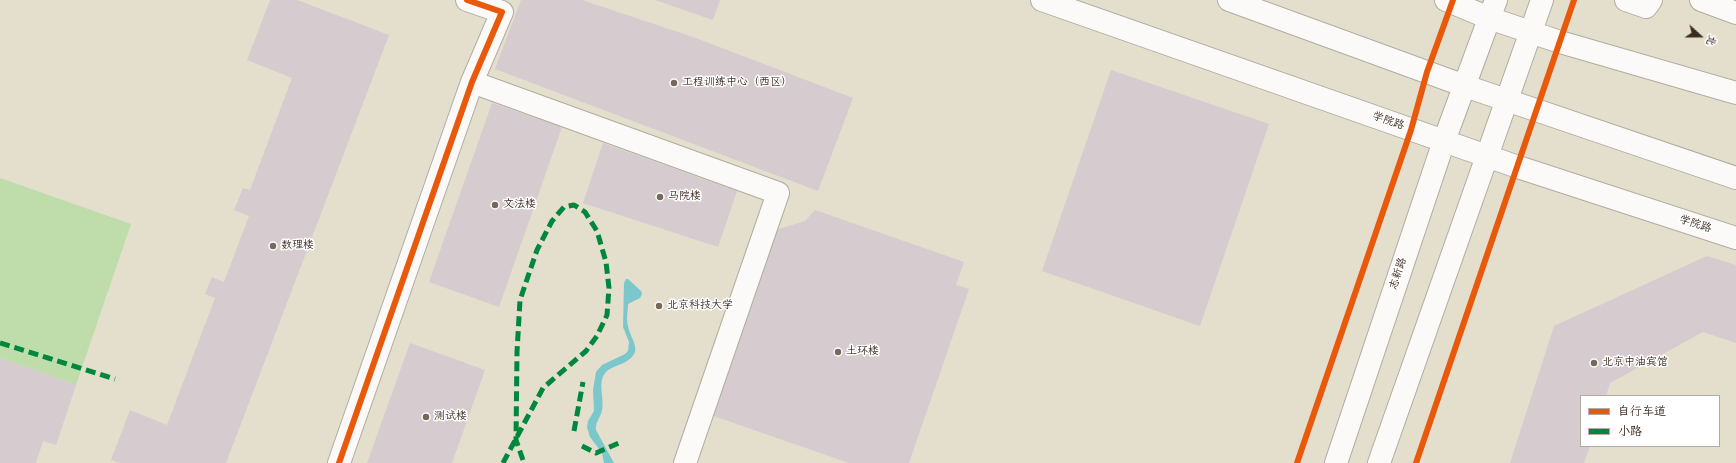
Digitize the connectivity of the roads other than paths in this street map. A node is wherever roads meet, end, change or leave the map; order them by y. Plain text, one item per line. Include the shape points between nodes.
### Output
1 (466, 0) edge
2 (1042, 0) edge
3 (1229, 0) edge
4 (1446, 0) edge
5 (1542, 0) edge
6 (1626, 0) edge
7 (1651, 0) edge
8 (1701, 0) edge
9 (1492, 9) edge
10 (1736, 13) edge
11 (1530, 32) junction
12 (472, 82) junction
13 (1465, 86) junction
14 (1736, 93) edge
15 (1507, 101) junction
16 (1444, 141) junction
17 (1486, 155) junction
18 (1736, 178) edge
19 (1736, 238) edge
20 (339, 463) edge
21 (684, 463) edge
22 (1336, 463) edge
23 (1379, 463) edge

1 - 12 main road via 502,12
2 - 16 main road, 学院路
3 - 13 main road
4 - 9 main road
5 - 11 main road
6 - 7 main road via 1646,7
8 - 10 main road
9 - 11 main road
9 - 13 main road, 志新路
11 - 14 main road
11 - 15 main road
12 - 20 main road
12 - 21 main road via 778,193
13 - 15 main road
13 - 16 main road, 志新路
15 - 17 main road
15 - 18 main road
16 - 17 main road, 学院路
16 - 22 main road, 志新路
17 - 19 main road, 学院路
17 - 23 main road

